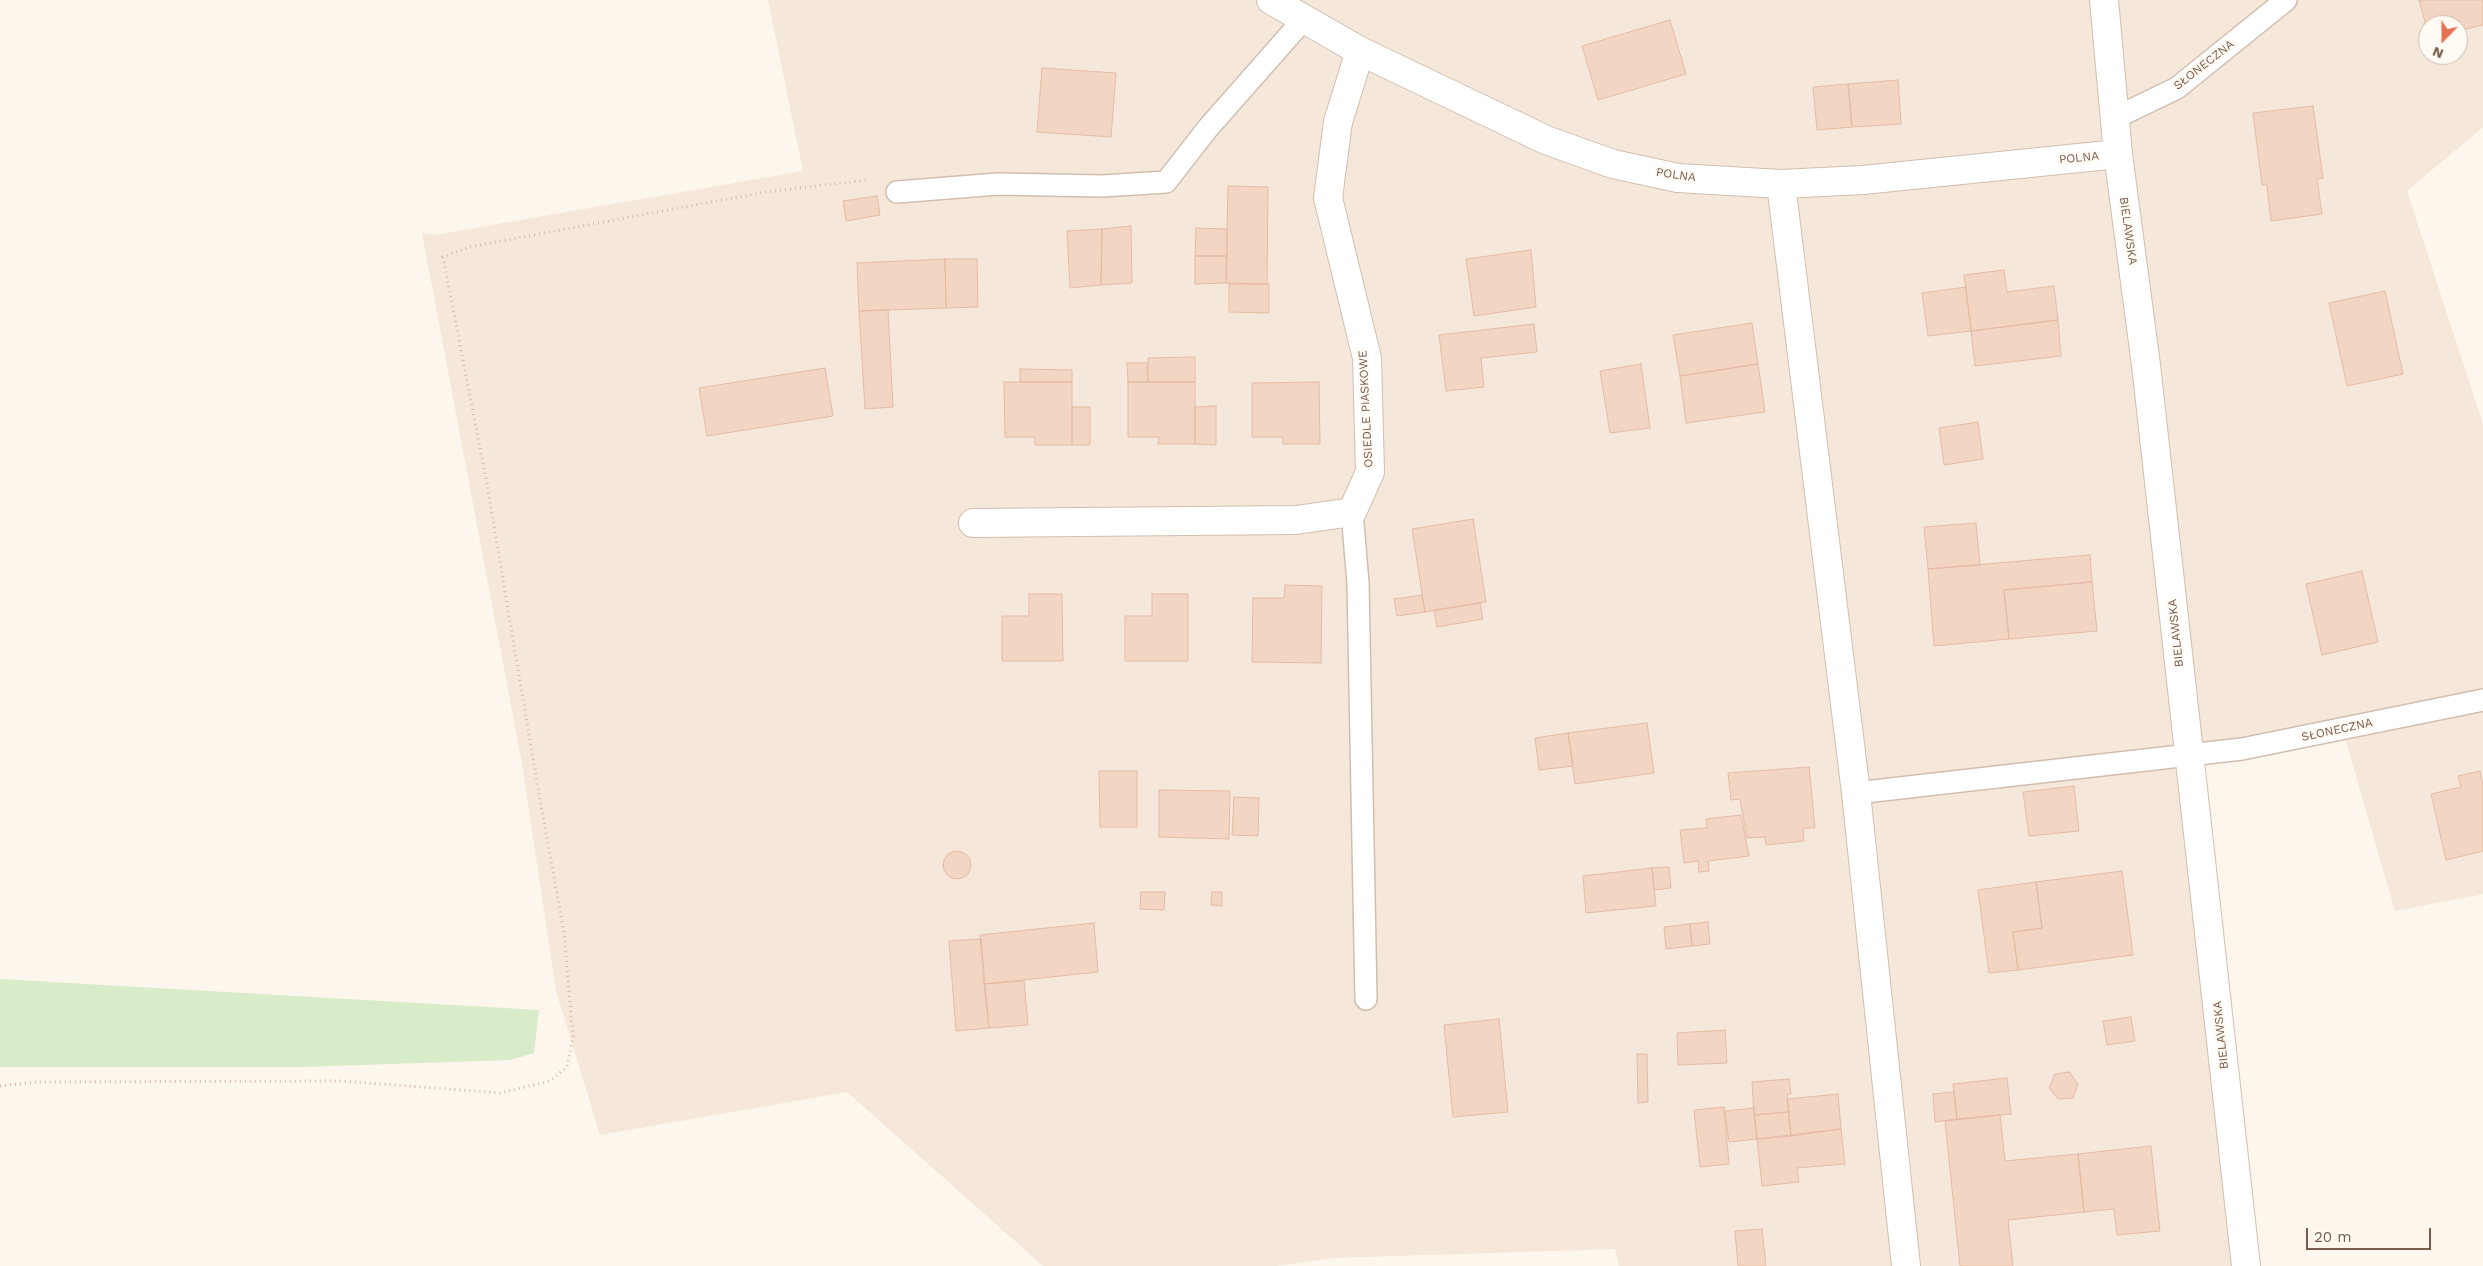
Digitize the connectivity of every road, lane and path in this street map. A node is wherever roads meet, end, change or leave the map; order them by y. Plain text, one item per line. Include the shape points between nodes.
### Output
1 (1271, 0) edge
2 (2104, 0) edge
3 (2286, 0) edge
4 (1304, 19) junction
5 (1360, 51) junction
6 (2115, 118) junction
7 (2118, 154) junction
8 (1781, 184) junction
9 (898, 192) joint
10 (1352, 512) junction
11 (972, 523) dead end
12 (2483, 700) edge
13 (2190, 754) junction
14 (1856, 793) junction
15 (1366, 999) dead end
16 (0, 1086) edge
17 (1906, 1266) edge
18 (2246, 1266) edge

1 - 4 street, POLNA
2 - 6 street, BIELAWSKA
3 - 6 lane, SŁONECZNA via 2177,88
4 - 5 street, POLNA
4 - 9 lane via 1208,128 1166,182 1102,186 998,184
5 - 8 street, POLNA via 1546,140 1612,164 1678,178
5 - 10 street, OSIEDLE PIASKOWE via 1338,122 1328,198 1367,358 1370,472
6 - 7 street, BIELAWSKA
7 - 8 street, POLNA via 1863,180
7 - 13 street, BIELAWSKA via 2146,365
8 - 14 street
9 - 16 path via 873,180 765,192 469,247 443,258 487,484 564,932 573,1036 567,1066 550,1081 500,1093 340,1081 38,1082
10 - 11 street via 1296,520
10 - 15 lane via 1358,583
12 - 13 lane, SŁONECZNA via 2242,749
13 - 14 lane, SŁONECZNA
13 - 18 street, BIELAWSKA
14 - 17 street

